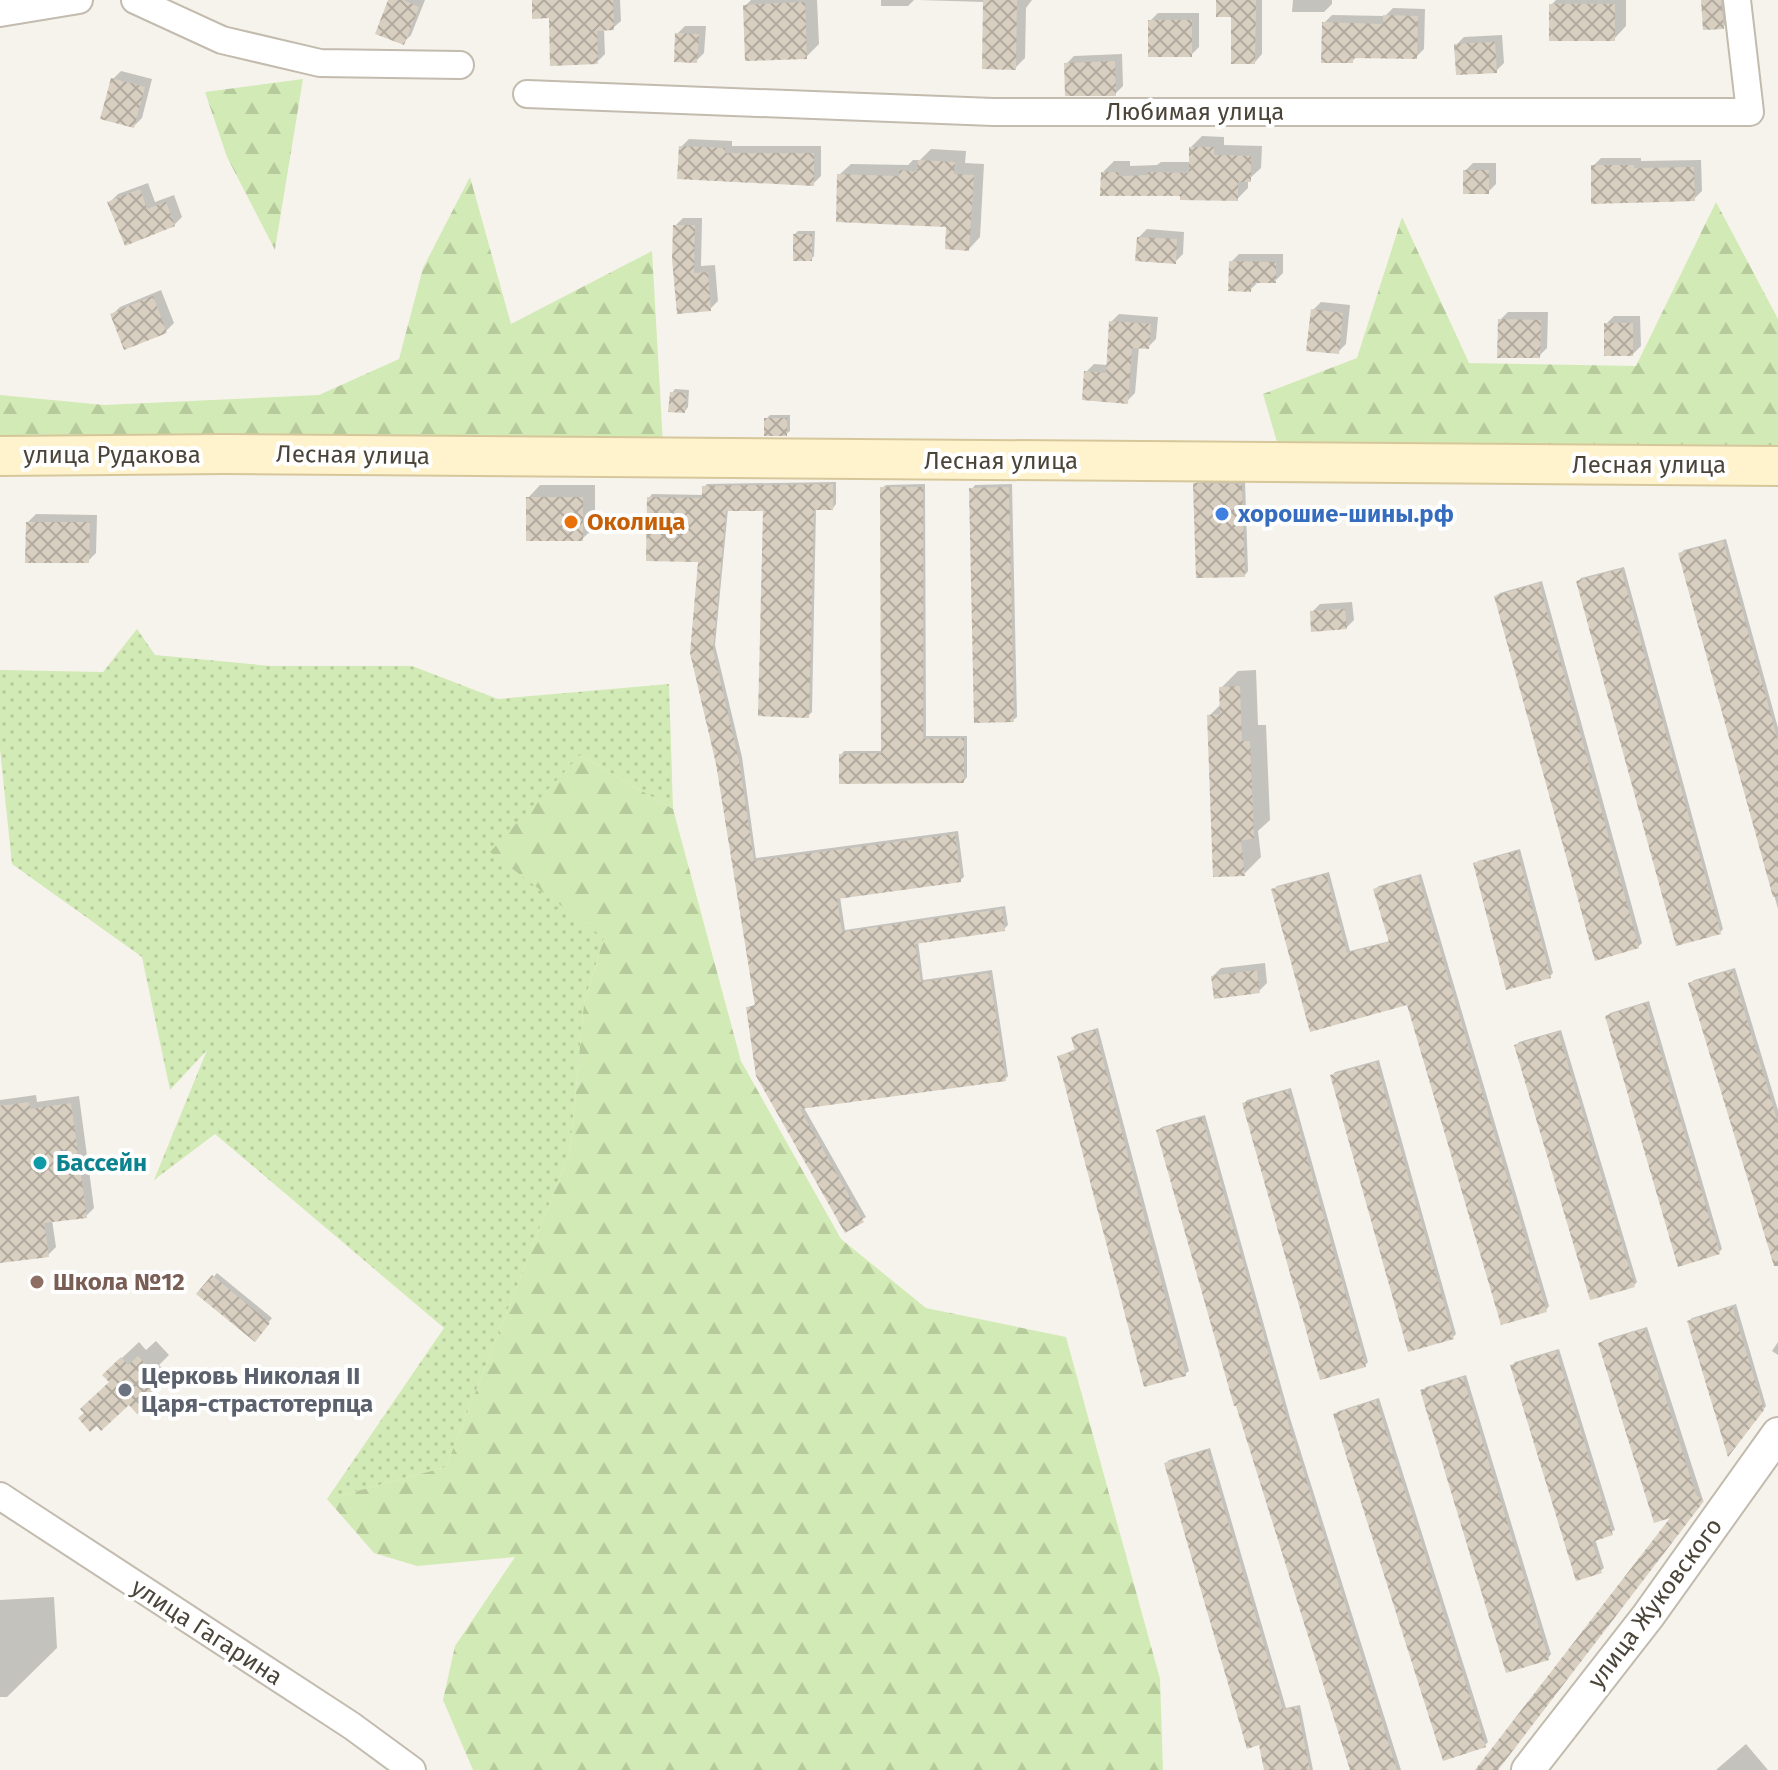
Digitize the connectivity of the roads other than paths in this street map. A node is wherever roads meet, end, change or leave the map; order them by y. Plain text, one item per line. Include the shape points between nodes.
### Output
1 (79, 0) edge
2 (135, 0) edge
3 (1737, 0) edge
4 (0, 13) edge
5 (460, 65) dead end
6 (527, 94) dead end
7 (224, 454) joint
8 (0, 456) edge
9 (1778, 466) edge
10 (1778, 1434) edge
11 (0, 1496) edge
12 (412, 1770) edge
13 (1528, 1770) edge

1 - 4 street
2 - 5 street via 222,40 320,63
3 - 6 street, Любимая улица via 1750,112 993,112
7 - 8 main road, улица Рудакова
7 - 9 main road, Лесная улица
10 - 13 street, улица Жуковского via 1648,1616
11 - 12 street, улица Гагарина

